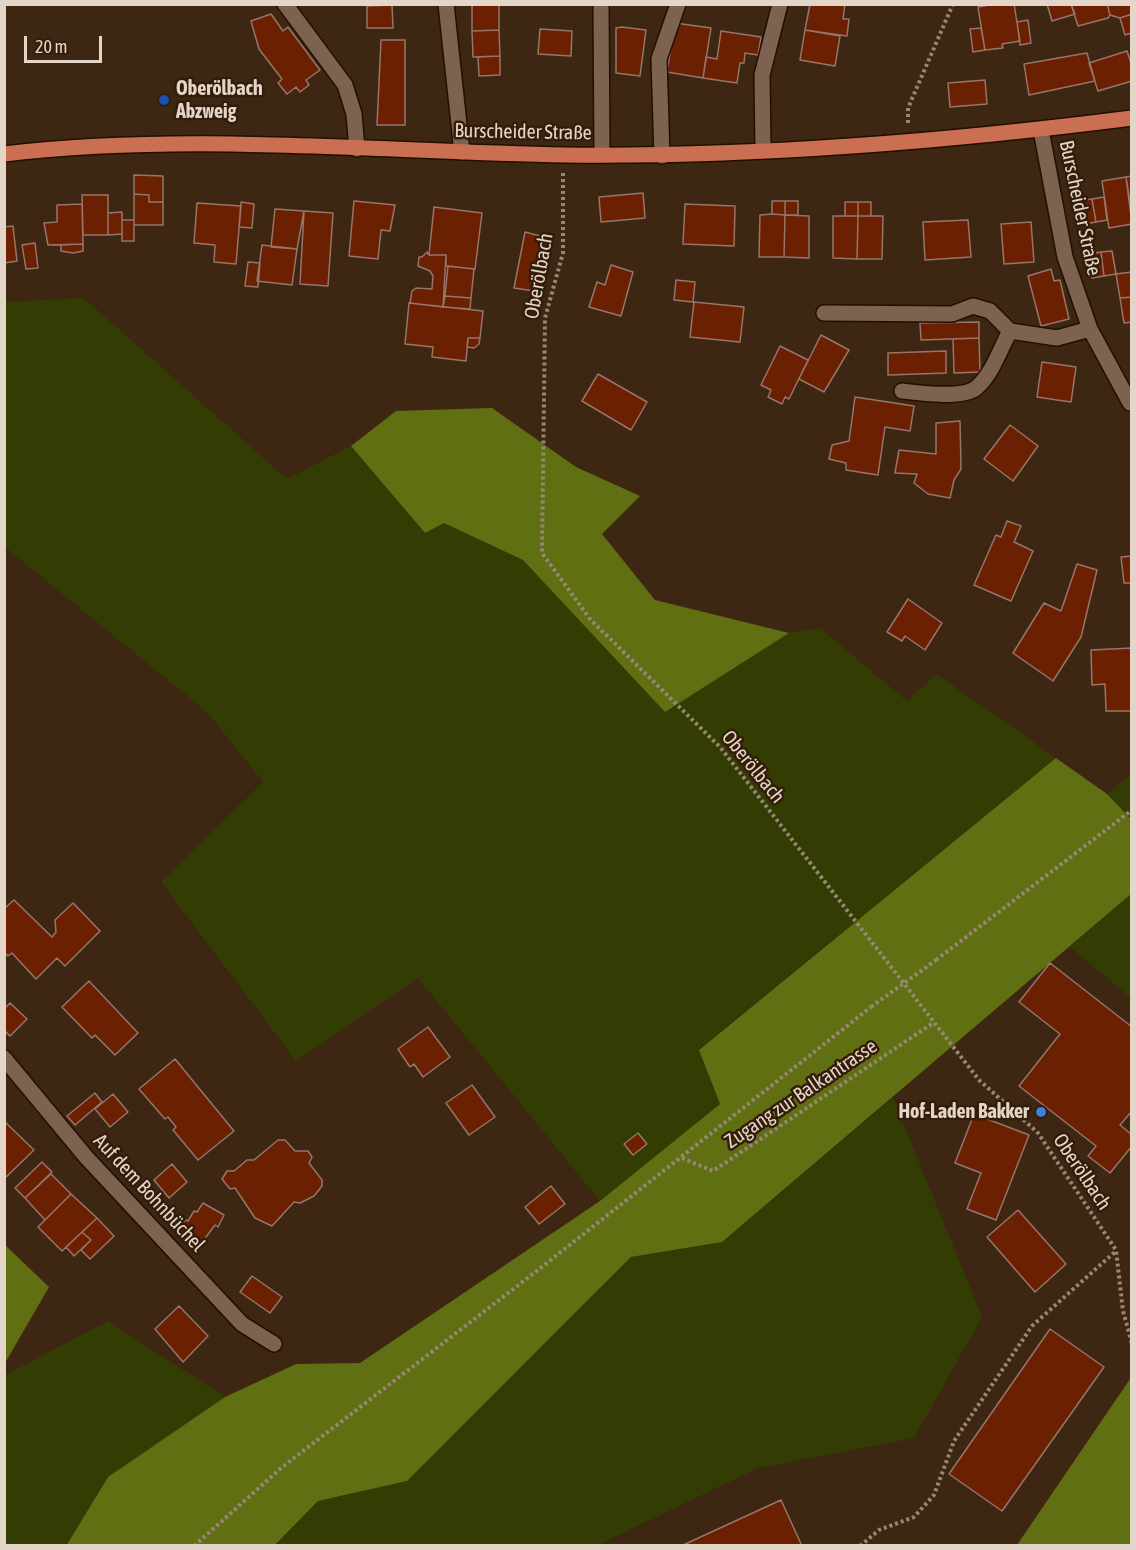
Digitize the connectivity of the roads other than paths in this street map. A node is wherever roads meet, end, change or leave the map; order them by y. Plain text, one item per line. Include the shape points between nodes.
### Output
1 (285, 4) edge
2 (446, 4) edge
3 (601, 4) edge
4 (678, 4) edge
5 (780, 4) edge
6 (1131, 118) edge
7 (1041, 130) junction
8 (357, 149) junction
9 (763, 151) junction
10 (462, 152) junction
11 (4, 154) edge
12 (602, 155) junction
13 (662, 156) junction
14 (824, 313) dead end
15 (1090, 329) junction
16 (1010, 331) junction
17 (902, 391) dead end
18 (1130, 404) dead end
19 (4, 1058) edge
20 (274, 1344) dead end

1 - 8 street via 345,85 354,114
2 - 10 street
3 - 12 street
4 - 13 street via 659,59
5 - 9 street via 762,75
6 - 7 main road, Burscheider Straße
7 - 9 main road, Burscheider Straße
7 - 15 street, Burscheider Straße via 1065,257
8 - 10 main road, Burscheider Straße
8 - 11 main road, Burscheider Straße via 169,142
9 - 13 main road, Burscheider Straße
10 - 12 main road, Burscheider Straße
12 - 13 main road, Burscheider Straße
14 - 16 street via 952,314 973,306 990,310
15 - 16 street via 1057,338
15 - 18 street, Burscheider Straße
16 - 17 street via 985,378 974,390 943,395
19 - 20 street, Auf dem Bohnbüchel via 86,1157 242,1324

